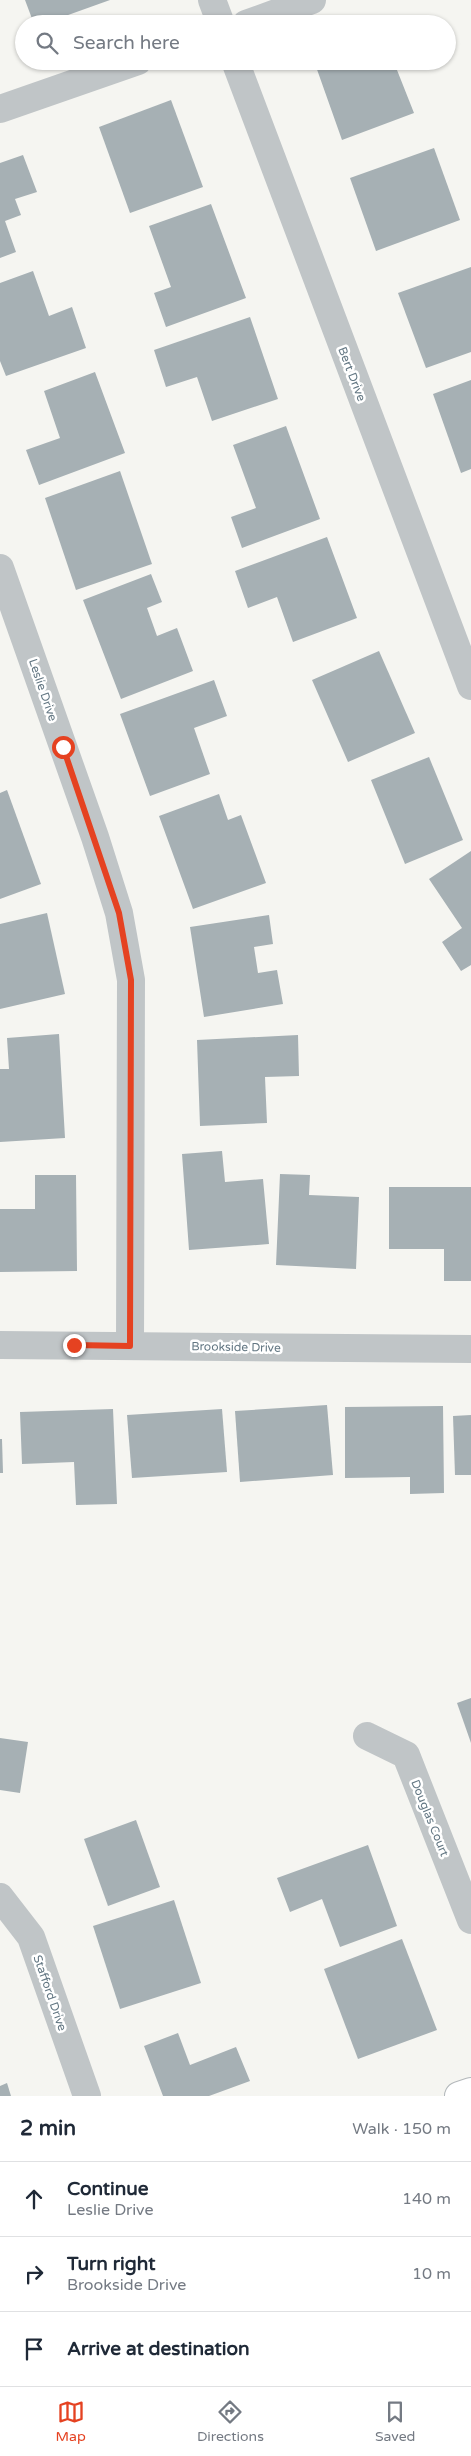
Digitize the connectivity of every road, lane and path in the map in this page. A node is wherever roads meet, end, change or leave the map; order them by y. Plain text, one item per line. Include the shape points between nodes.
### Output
1 (212, 0) edge
2 (312, 0) edge
3 (218, 15) edge
4 (271, 15) edge
5 (112, 70) edge
6 (238, 70) edge
7 (0, 109) edge
8 (0, 568) edge
9 (471, 686) edge
10 (0, 1345) edge
11 (130, 1346) junction
12 (471, 1349) edge
13 (367, 1736) dead end
14 (0, 1897) edge
15 (471, 1920) edge
16 (471, 2092) edge
17 (86, 2096) edge
18 (459, 2096) edge

1 - 3 street
2 - 4 street
5 - 7 street
6 - 9 street, Bert Drive
8 - 11 street, Leslie Drive via 95,836 119,913 131,980
10 - 11 street, Brookside Drive
11 - 12 street, Brookside Drive
13 - 15 street, Douglas Court via 406,1755
14 - 17 street, Stafford Drive via 30,1937
16 - 18 main road

